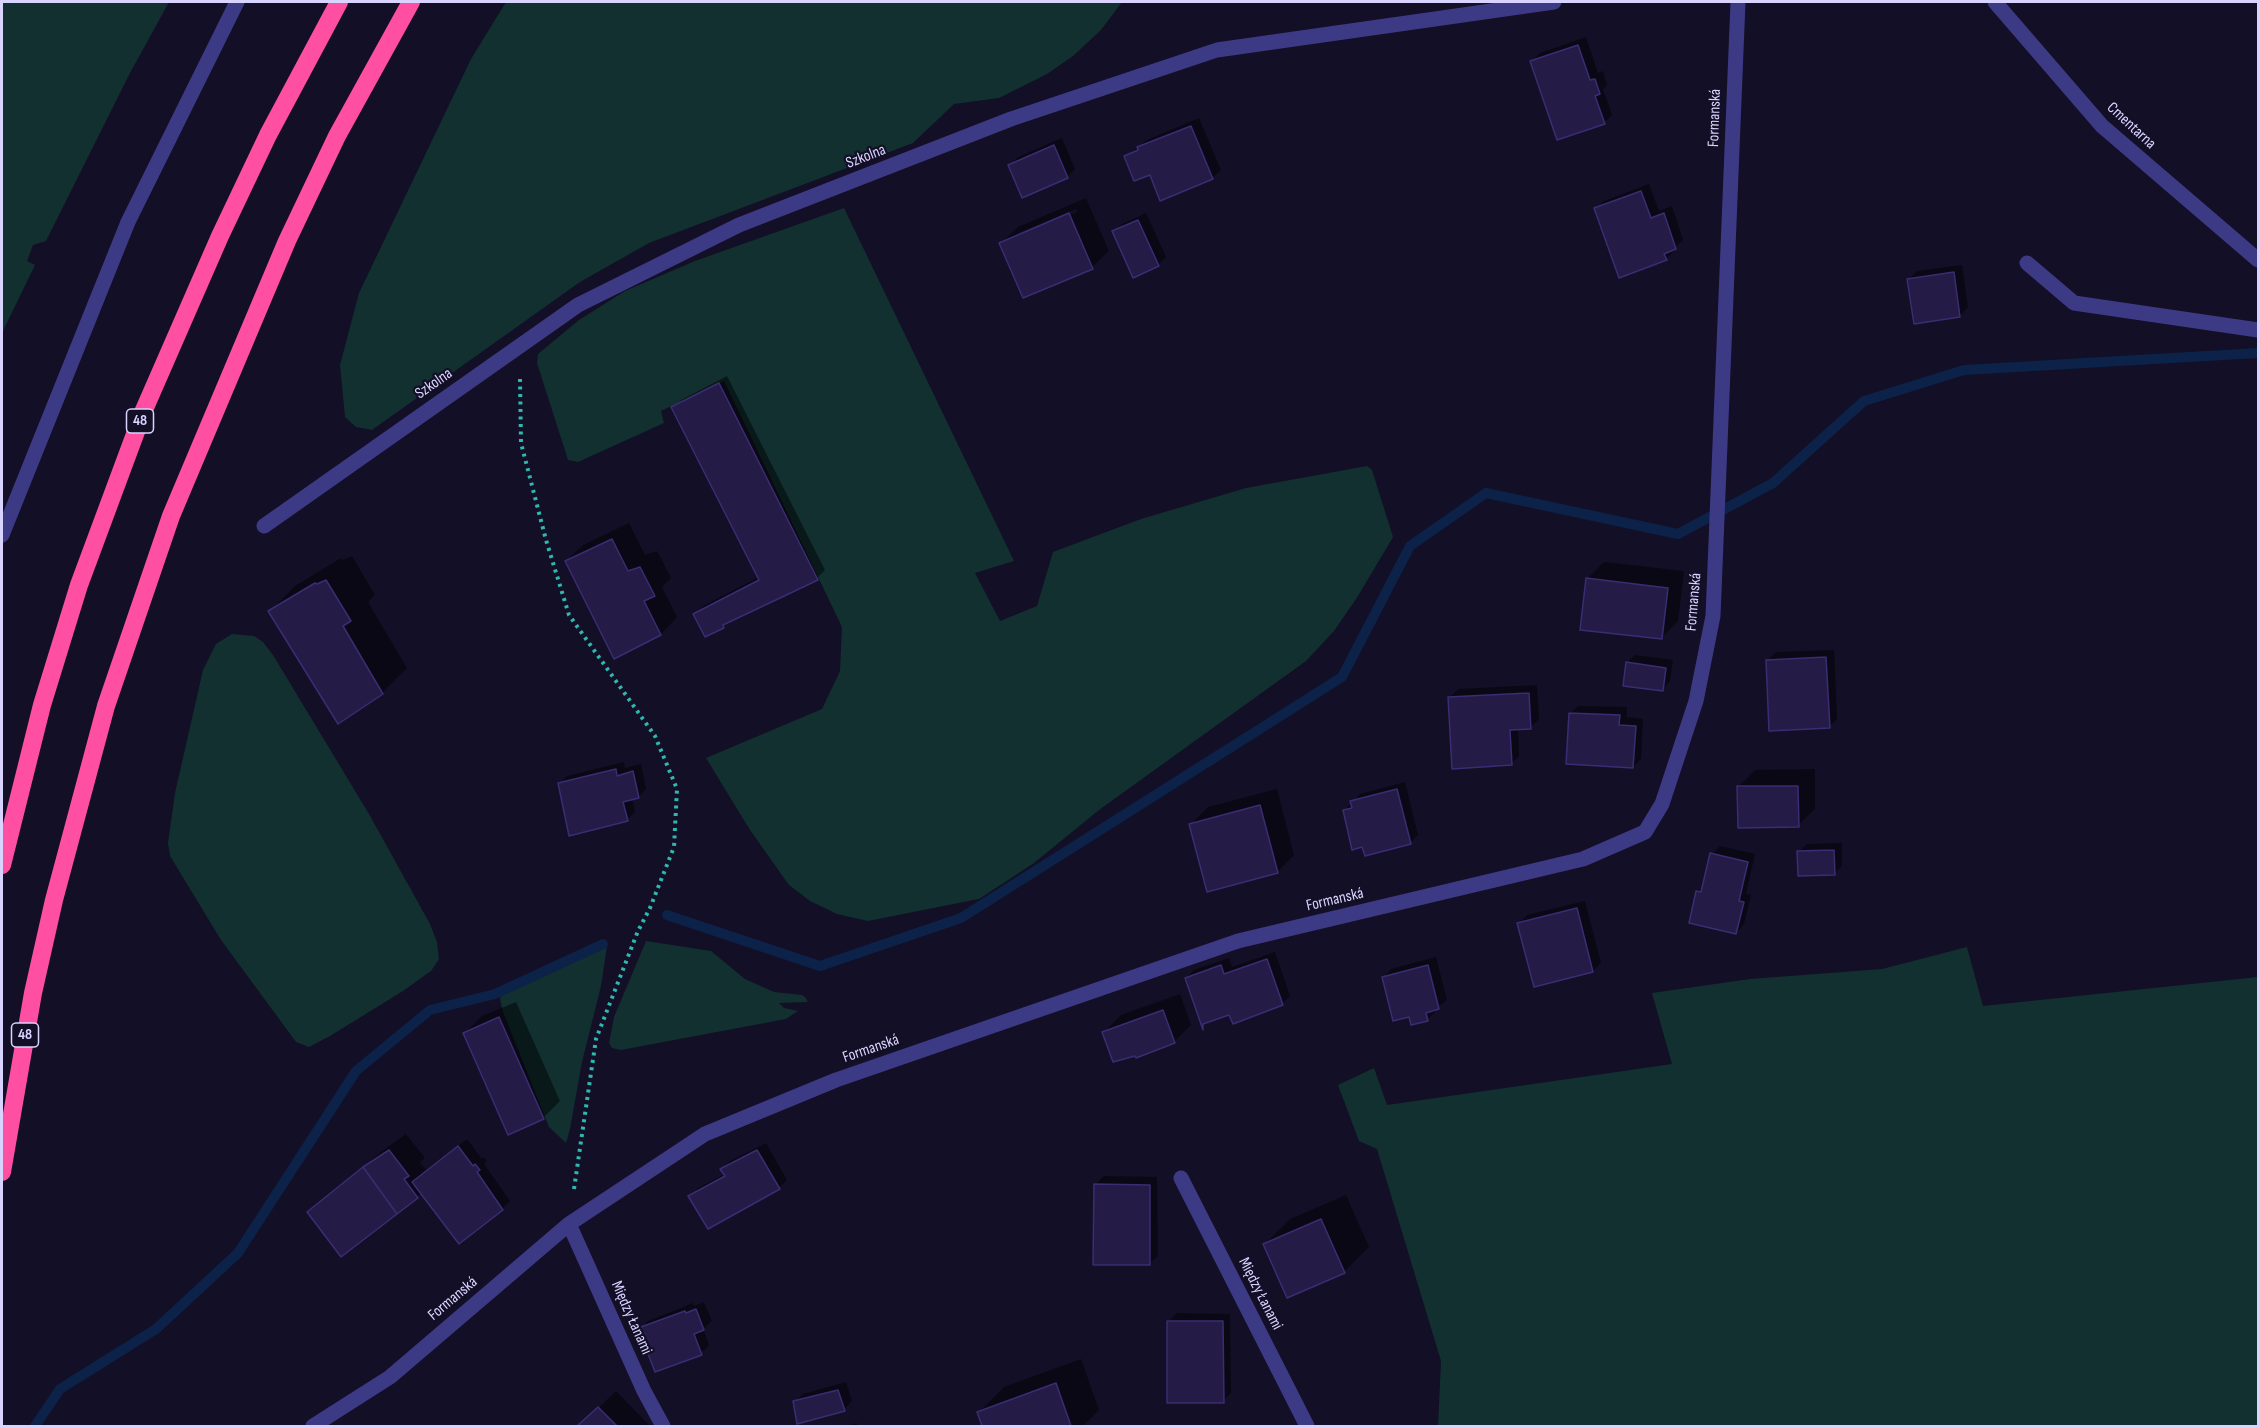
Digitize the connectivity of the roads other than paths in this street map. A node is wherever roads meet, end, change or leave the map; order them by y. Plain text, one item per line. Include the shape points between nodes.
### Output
1 (237, 2) edge
2 (339, 2) edge
3 (411, 2) edge
4 (1554, 2) edge
5 (1995, 2) edge
6 (1734, 3) edge
7 (2259, 260) edge
8 (2027, 263) dead end
9 (2259, 330) edge
10 (264, 526) dead end
11 (2, 535) edge
12 (2, 865) edge
13 (2, 1172) edge
14 (1182, 1178) dead end
15 (569, 1224) junction
16 (313, 1426) edge
17 (663, 1426) edge
18 (1307, 1426) edge

1 - 11 street via 128,222
2 - 12 highway, 48 via 220,236 136,430 79,585
3 - 13 highway, 48 via 337,136 287,241 171,516 106,706 54,900 33,993
4 - 10 street, Szkolna via 1217,50 1011,119 739,225 578,304
5 - 7 street, Cmentarna via 2102,126
6 - 15 street, Formanská via 1713,616 1696,701 1662,804 1645,832 1583,859 1238,941 836,1080 705,1134
8 - 9 street via 2074,303
14 - 18 street, Między Łanami
15 - 16 street, Formanská via 390,1377
15 - 17 street, Między Łanami

